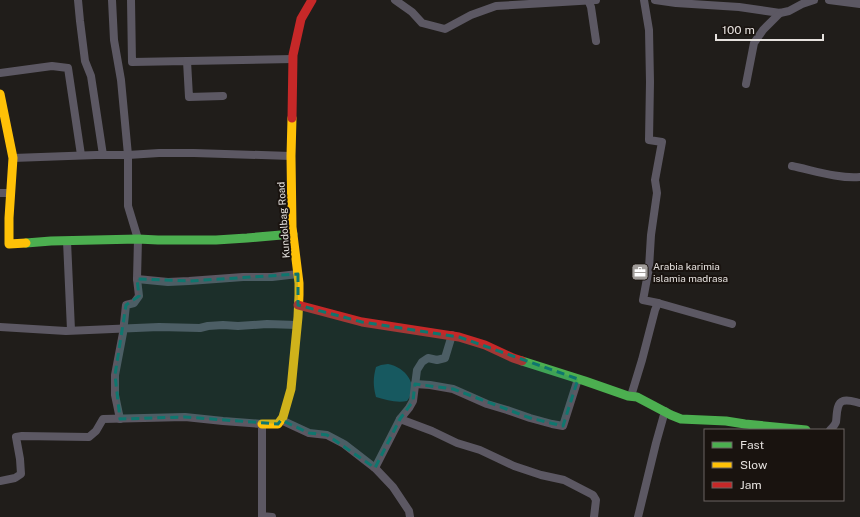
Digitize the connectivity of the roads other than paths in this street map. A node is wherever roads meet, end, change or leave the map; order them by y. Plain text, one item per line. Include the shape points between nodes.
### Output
1 (78, 0) edge
2 (112, 0) edge
3 (131, 0) edge
4 (312, 0) edge
5 (395, 0) edge
6 (591, 0) edge
7 (644, 0) edge
8 (655, 0) edge
9 (814, 0) edge
10 (829, 0) edge
11 (802, 2) edge
12 (860, 4) edge
13 (780, 13) junction
14 (596, 41) dead end
15 (293, 59) junction
16 (187, 61) junction
17 (0, 73) edge
18 (746, 84) dead end
19 (0, 94) edge
20 (223, 96) dead end
21 (81, 155) junction
22 (103, 155) junction
23 (128, 155) junction
24 (291, 156) junction
25 (13, 158) junction
26 (792, 166) dead end
27 (860, 177) edge
28 (0, 193) edge
29 (10, 193) junction
30 (293, 234) junction
31 (138, 239) junction
32 (67, 241) junction
33 (298, 274) junction
34 (137, 279) junction
35 (658, 303) junction
36 (298, 305) junction
37 (732, 324) dead end
38 (297, 325) junction
39 (0, 327) edge
40 (123, 328) junction
41 (71, 330) junction
42 (452, 335) junction
43 (578, 379) junction
44 (415, 384) junction
45 (631, 396) junction
46 (860, 403) edge
47 (665, 411) junction
48 (120, 418) junction
49 (400, 419) junction
50 (281, 420) junction
51 (262, 424) junction
52 (797, 429) edge
53 (831, 429) edge
54 (375, 468) junction
55 (0, 481) edge
56 (262, 517) edge
57 (272, 517) edge
58 (410, 517) edge
59 (594, 517) edge
60 (638, 517) edge

1 - 22 street via 85,61 91,76
2 - 23 street via 114,40 121,80
3 - 16 street via 132,62
4 - 15 street, Kundolbag Road via 301,19
5 - 6 street via 422,23 445,29 471,15 496,6
6 - 14 street
7 - 35 street via 649,30 649,140 662,142 655,180 657,193 643,300
8 - 13 street
9 - 11 street
10 - 12 street
11 - 13 street via 789,11
13 - 18 street via 754,43
15 - 16 street
15 - 24 street, Kundolbag Road
16 - 20 street via 189,98
17 - 21 street via 52,66 68,68
19 - 25 street
21 - 22 street
21 - 25 street
22 - 23 street
23 - 24 street via 194,152
23 - 31 street via 128,206
24 - 30 street, Kundolbag Road
25 - 29 street
26 - 27 street via 835,175
28 - 29 street
29 - 32 street via 9,244
30 - 31 street via 230,240
30 - 33 street, Kundolbag Road
31 - 32 street
31 - 34 street
32 - 41 street
33 - 34 street via 189,282
33 - 36 street, Kundolbag Road
34 - 40 street via 139,296 134,302 126,305
35 - 37 street
35 - 45 street
36 - 38 street, Kundolbag Road
36 - 42 street via 362,322
38 - 40 street
38 - 50 street, Kundolbag Road via 290,388
39 - 41 street
40 - 41 street
40 - 48 street via 115,375 115,395
42 - 43 street
42 - 44 street via 445,358 428,358 422,362 417,370
43 - 44 street via 563,426 487,404 453,389
43 - 45 street
44 - 49 street via 413,401
45 - 47 street
46 - 53 street via 840,403 836,423
47 - 52 street via 681,419
47 - 60 street
48 - 51 street via 186,417
48 - 55 street via 103,419 89,437 16,437 21,474
49 - 54 street
49 - 59 street via 432,430 514,466 578,486 593,495 596,500
50 - 51 street via 278,424
50 - 54 street via 309,433 327,435 344,444
51 - 56 street
54 - 58 street via 393,487 409,511
56 - 57 street

